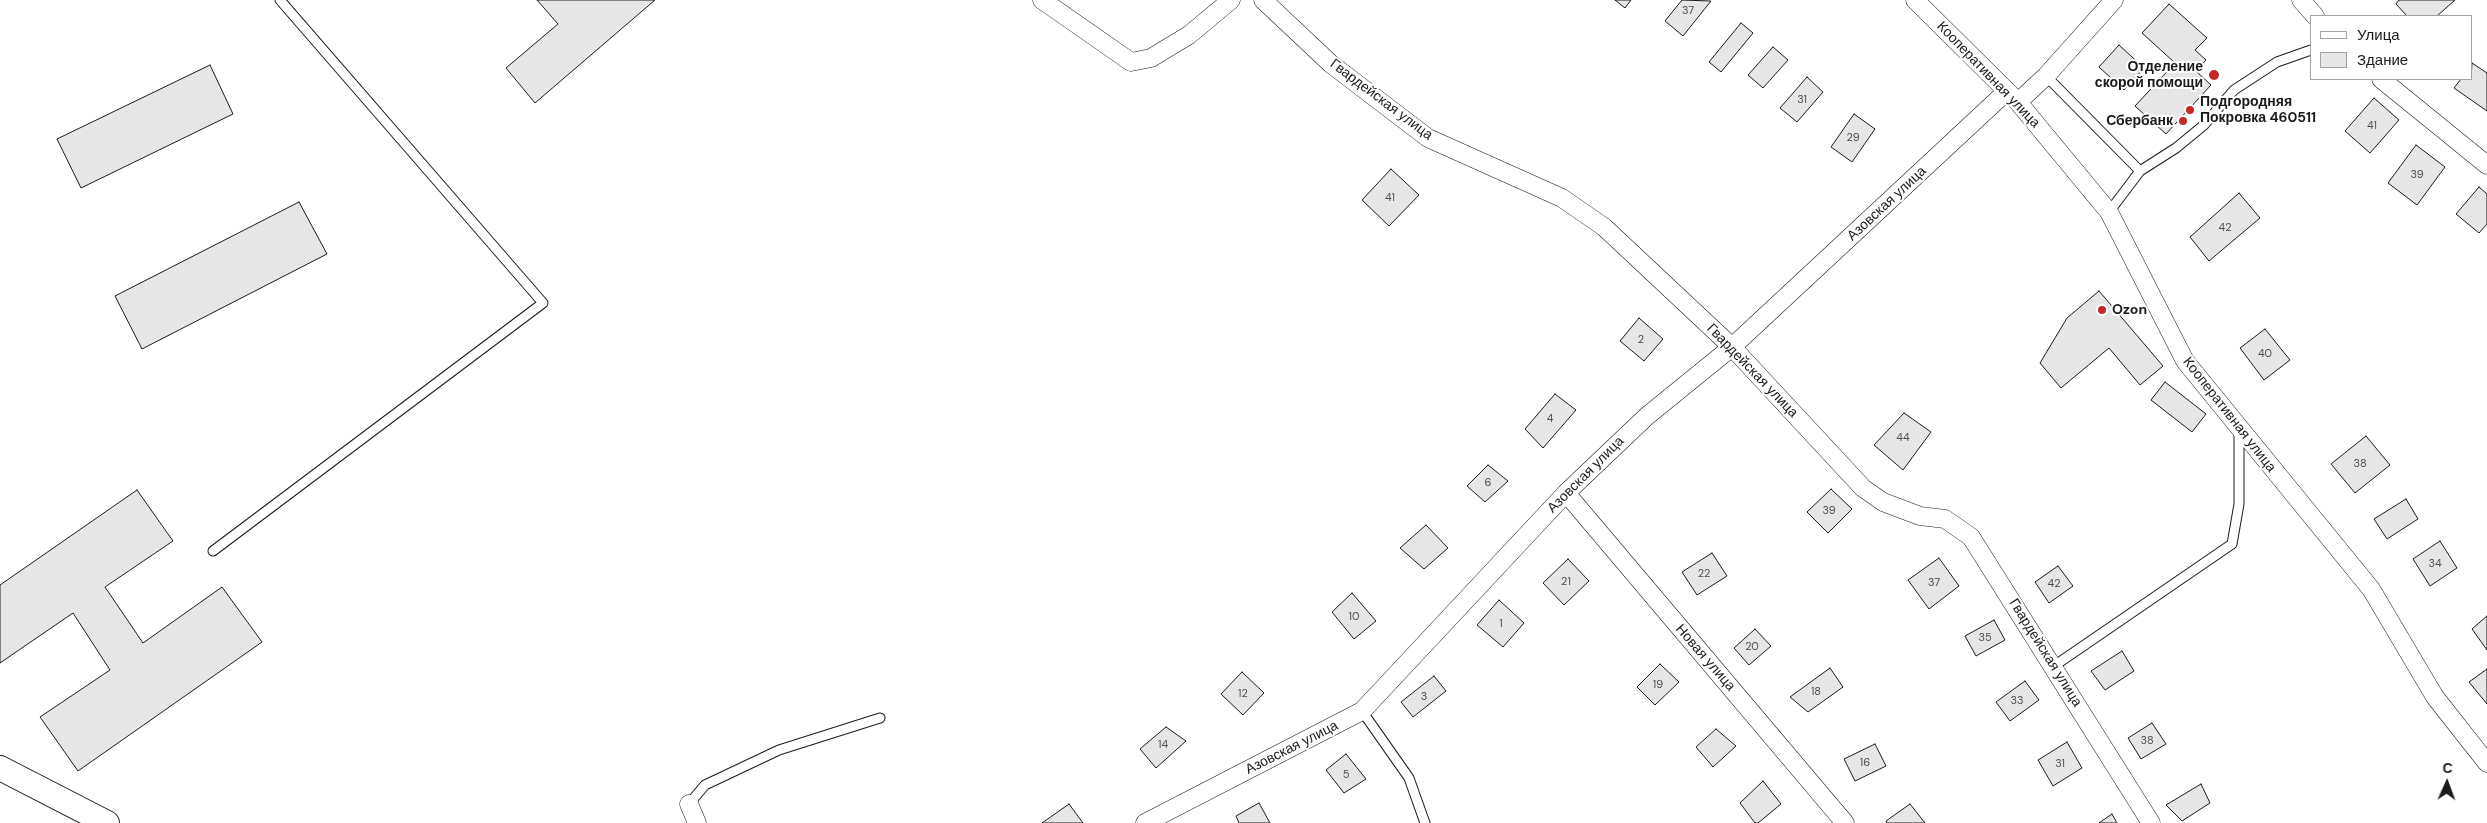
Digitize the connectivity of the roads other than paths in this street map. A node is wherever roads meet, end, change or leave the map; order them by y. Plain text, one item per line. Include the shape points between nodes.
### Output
1 (280, 0) edge
2 (1042, 0) edge
3 (1231, 0) edge
4 (1263, 0) edge
5 (1915, 0) edge
6 (2114, 0) edge
7 (2301, 0) edge
8 (2314, 15) edge
9 (2310, 50) edge
10 (2046, 76) junction
11 (2382, 80) edge
12 (2012, 96) junction
13 (2484, 157) edge
14 (2140, 171) junction
15 (2109, 212) junction
16 (1732, 347) junction
17 (2239, 429) junction
18 (1566, 493) junction
19 (213, 551) dead end
20 (2054, 666) junction
21 (1362, 711) junction
22 (880, 718) dead end
23 (2487, 763) edge
24 (0, 768) edge
25 (689, 804) joint
26 (107, 823) edge
27 (697, 823) edge
28 (1145, 823) edge
29 (1425, 823) edge
30 (1845, 823) edge
31 (2151, 823) edge

1 - 19 lane via 543,303
2 - 3 street via 1131,62 1151,58 1189,35
4 - 16 street, Гвардейская улица via 1331,64 1428,138 1562,198 1604,227
5 - 12 street, Кооперативная улица
6 - 10 street, Азовская улица
7 - 8 street
9 - 14 lane via 2276,62 2234,90 2204,125
10 - 12 street, Азовская улица
10 - 14 lane
11 - 13 street
12 - 15 street, Кооперативная улица
12 - 16 street, Азовская улица
14 - 15 lane
15 - 17 street, Кооперативная улица via 2185,361
16 - 18 street, Азовская улица via 1647,416
16 - 20 street, Гвардейская улица via 1862,488 1883,502 1920,516 1945,519 1971,537
17 - 20 lane via 2240,504 2232,544
17 - 23 street, Кооперативная улица via 2371,589 2434,697
18 - 21 street, Азовская улица
18 - 30 street, Новая улица
20 - 31 street, Гвардейская улица
21 - 28 street, Азовская улица
21 - 29 lane via 1409,778
22 - 25 lane via 780,750 705,785
24 - 26 street
25 - 27 street

